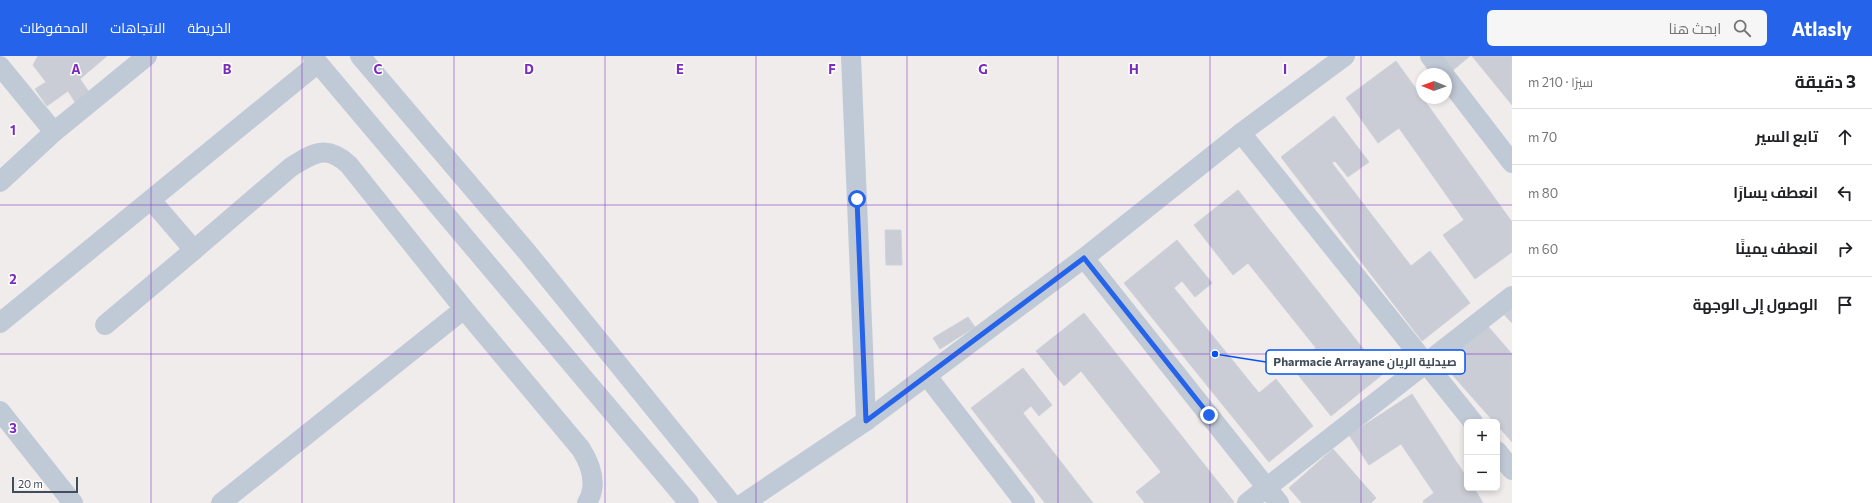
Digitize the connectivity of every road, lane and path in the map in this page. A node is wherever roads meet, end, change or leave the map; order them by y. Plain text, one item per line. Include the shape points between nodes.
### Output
1 (146, 56) edge
2 (360, 56) edge
3 (851, 56) edge
4 (1345, 56) edge
5 (1430, 56) edge
6 (315, 60) edge
7 (0, 66) edge
8 (1439, 68) edge
9 (1452, 85) edge
10 (54, 132) junction
11 (1241, 133) junction
12 (1512, 163) edge
13 (0, 182) edge
14 (152, 200) junction
15 (194, 250) junction
16 (1084, 258) junction
17 (1512, 296) edge
18 (464, 309) junction
19 (0, 323) edge
20 (105, 325) dead end
21 (1425, 364) junction
22 (928, 376) junction
23 (0, 411) edge
24 (1471, 419) edge
25 (866, 421) junction
26 (1500, 455) edge
27 (1512, 470) edge
28 (1272, 496) edge
29 (73, 503) edge
30 (221, 503) edge
31 (587, 503) edge
32 (689, 503) edge
33 (731, 503) edge
34 (744, 503) edge
35 (1025, 503) edge
36 (1247, 503) edge

1 - 10 street
2 - 33 street via 527,252
3 - 25 street
4 - 11 street
5 - 8 street
6 - 14 street
6 - 32 street
7 - 10 street
9 - 12 street
10 - 13 street
11 - 16 street
11 - 21 street
14 - 15 street
14 - 19 street
15 - 18 street via 291,167 308,156 331,152 349,164
15 - 20 street
16 - 22 street
16 - 28 street
17 - 21 street
18 - 30 street
18 - 31 street via 588,460 593,482 591,497
21 - 24 street
21 - 28 street
22 - 25 street
22 - 35 street
23 - 29 street
25 - 34 street
26 - 27 street
28 - 36 street

